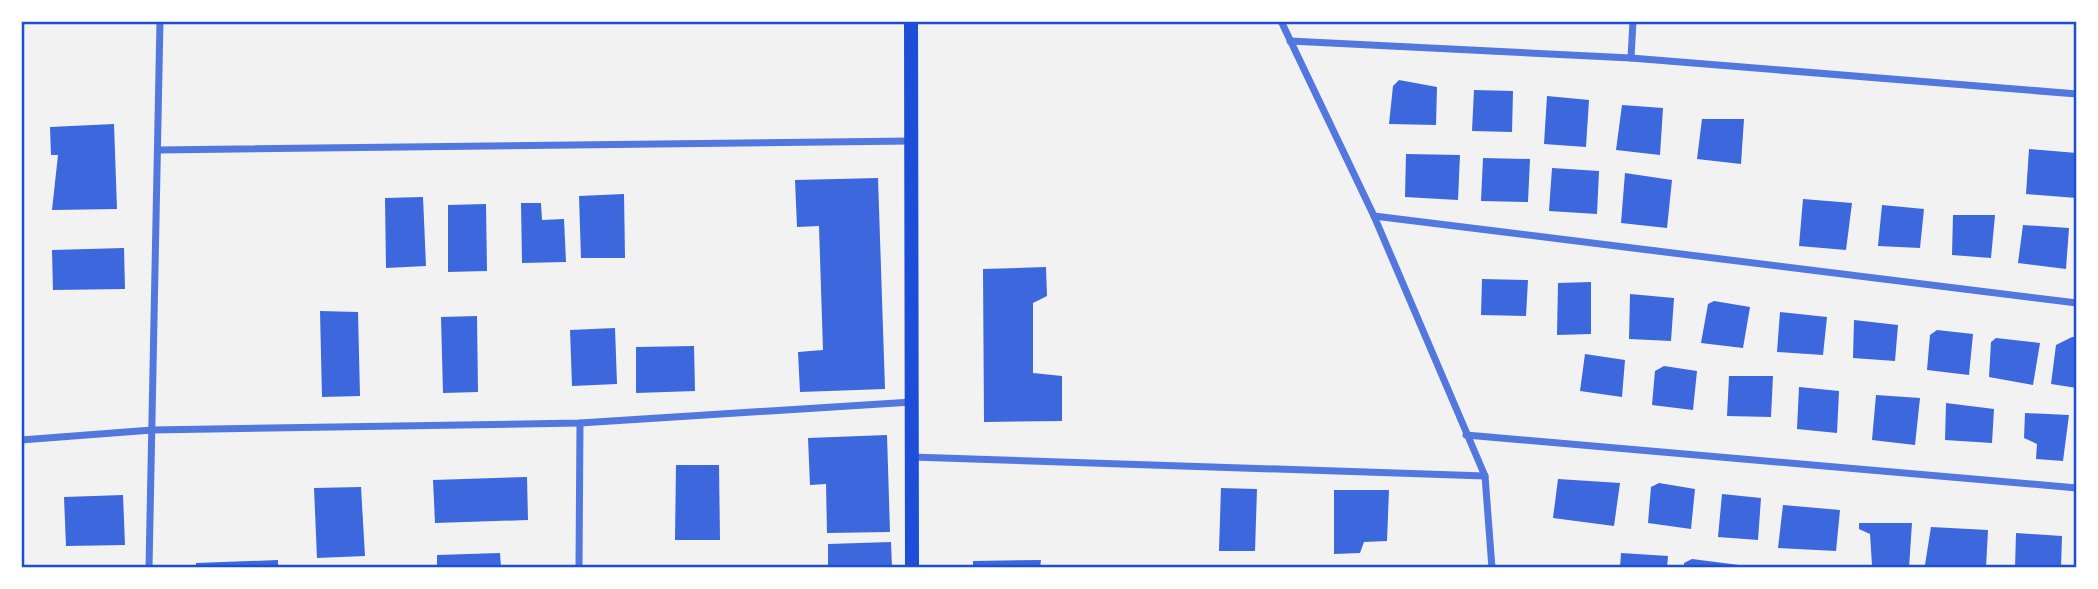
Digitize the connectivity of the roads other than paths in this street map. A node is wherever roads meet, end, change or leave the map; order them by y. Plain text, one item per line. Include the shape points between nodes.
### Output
1 (160, 21) edge
2 (911, 21) edge
3 (1281, 21) edge
4 (1633, 21) edge
5 (1290, 41) junction
6 (1631, 58) junction
7 (2077, 94) edge
8 (911, 141) junction
9 (158, 150) junction
10 (1374, 216) junction
11 (2077, 303) edge
12 (912, 402) junction
13 (580, 423) junction
14 (152, 430) junction
15 (1466, 435) junction
16 (21, 440) edge
17 (912, 457) junction
18 (1485, 476) junction
19 (2077, 488) edge
20 (149, 568) edge
21 (579, 568) edge
22 (912, 568) edge
23 (1492, 568) edge

1 - 9 street
2 - 8 main road
3 - 5 street
4 - 6 street
5 - 6 street
5 - 10 street
6 - 7 street
8 - 9 street
8 - 12 main road
9 - 14 street
10 - 11 street
10 - 15 street
12 - 13 street
12 - 17 main road
13 - 14 street
13 - 21 street
14 - 16 street
14 - 20 street
15 - 18 street
15 - 19 street
17 - 18 street
17 - 22 main road
18 - 23 street

